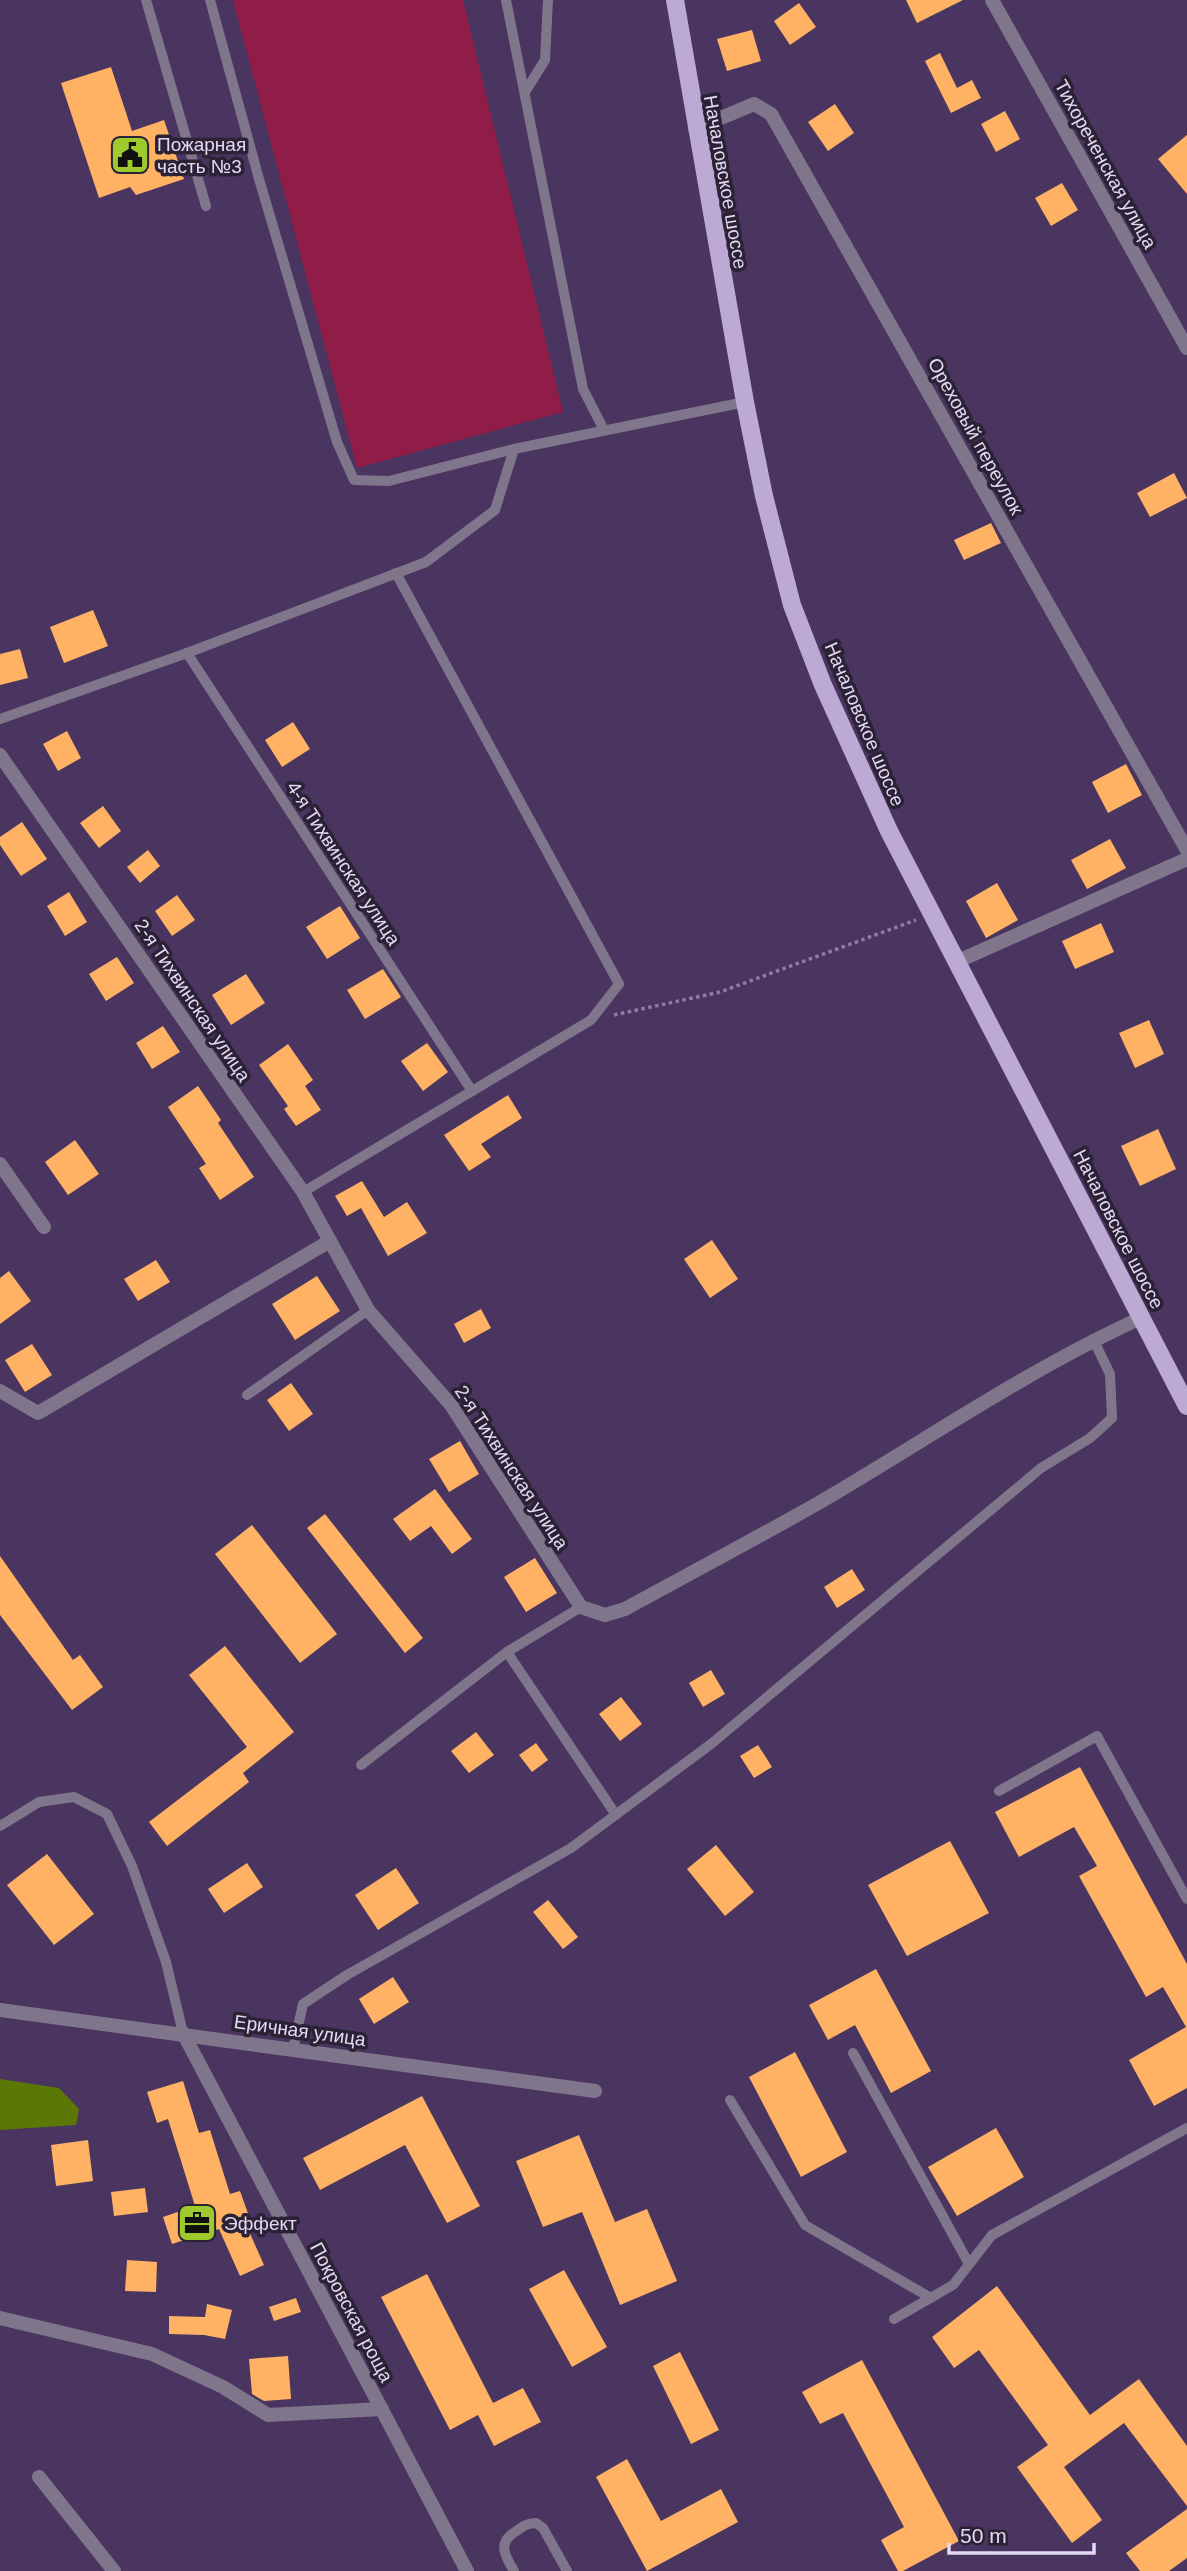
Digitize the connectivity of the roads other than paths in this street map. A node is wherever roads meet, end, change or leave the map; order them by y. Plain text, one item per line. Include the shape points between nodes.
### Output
1 (146, 0) edge
2 (210, 0) edge
3 (506, 0) edge
4 (548, 0) edge
5 (675, 0) edge
6 (992, 0) edge
7 (525, 92) junction
8 (695, 130) junction
9 (206, 206) dead end
10 (1187, 348) edge
11 (745, 402) junction
12 (604, 430) junction
13 (514, 449) junction
14 (396, 573) junction
15 (187, 653) junction
16 (0, 719) edge
17 (0, 755) edge
18 (1187, 850) edge
19 (1187, 859) edge
20 (956, 962) junction
21 (472, 1091) junction
22 (0, 1164) edge
23 (303, 1192) junction
24 (44, 1227) dead end
25 (330, 1241) junction
26 (368, 1310) junction
27 (1141, 1318) junction
28 (1093, 1339) junction
29 (1, 1393) edge
30 (247, 1395) dead end
31 (1187, 1406) edge
32 (581, 1607) junction
33 (507, 1652) junction
34 (361, 1765) dead end
35 (999, 1791) dead end
36 (616, 1815) junction
37 (0, 1826) edge
38 (1187, 1899) edge
39 (0, 2010) edge
40 (183, 2033) junction
41 (293, 2049) junction
42 (853, 2053) dead end
43 (595, 2091) dead end
44 (730, 2100) dead end
45 (1187, 2128) edge
46 (969, 2264) junction
47 (931, 2298) junction
48 (0, 2318) edge
49 (894, 2319) dead end
50 (382, 2409) junction
51 (38, 2477) dead end
52 (114, 2571) edge
53 (467, 2571) edge
54 (514, 2571) edge
55 (567, 2571) edge

1 - 9 lane
2 - 13 lane via 330,416 354,480 389,481
3 - 7 lane
4 - 7 lane via 545,60
5 - 8 main road, Началовское шоссе
6 - 10 street, Тихореченская улица
7 - 12 lane via 583,389
8 - 11 main road, Началовское шоссе
8 - 18 street, Ореховый переулок via 754,104 771,114
11 - 12 lane
11 - 20 main road, Началовское шоссе via 792,605 883,819
12 - 13 lane
13 - 14 lane via 495,510 426,562
14 - 15 lane
14 - 21 lane via 618,984 591,1020
15 - 16 lane
15 - 21 lane, 4-я Тихвинская улица
17 - 23 street, 2-я Тихвинская улица
19 - 20 street
20 - 27 main road, Началовское шоссе
21 - 23 lane
22 - 24 street
23 - 25 street, 2-я Тихвинская улица
25 - 26 street, 2-я Тихвинская улица
25 - 29 street via 38,1413
26 - 30 lane
26 - 32 street, 2-я Тихвинская улица via 451,1405
27 - 28 street
27 - 31 main road, Началовское шоссе
28 - 32 street via 823,1500 625,1609 605,1615
28 - 36 lane via 1110,1374 1112,1418 1090,1438 1041,1468 711,1744
32 - 33 lane
33 - 34 lane
33 - 36 lane
35 - 38 lane via 1097,1736
36 - 41 lane via 571,1848 303,2004
37 - 40 lane via 39,1802 74,1797 107,1814 132,1866 166,1962
39 - 40 street, Еричная улица
40 - 41 street, Еричная улица
40 - 50 street, Покровская роща
41 - 43 street, Еричная улица
42 - 46 lane
44 - 47 lane via 805,2225
45 - 46 lane via 992,2235
46 - 47 lane via 953,2284
47 - 49 lane
48 - 50 street via 152,2354 268,2414
50 - 53 street, Покровская роща
51 - 52 street
54 - 55 lane via 503,2544 528,2523 543,2528

